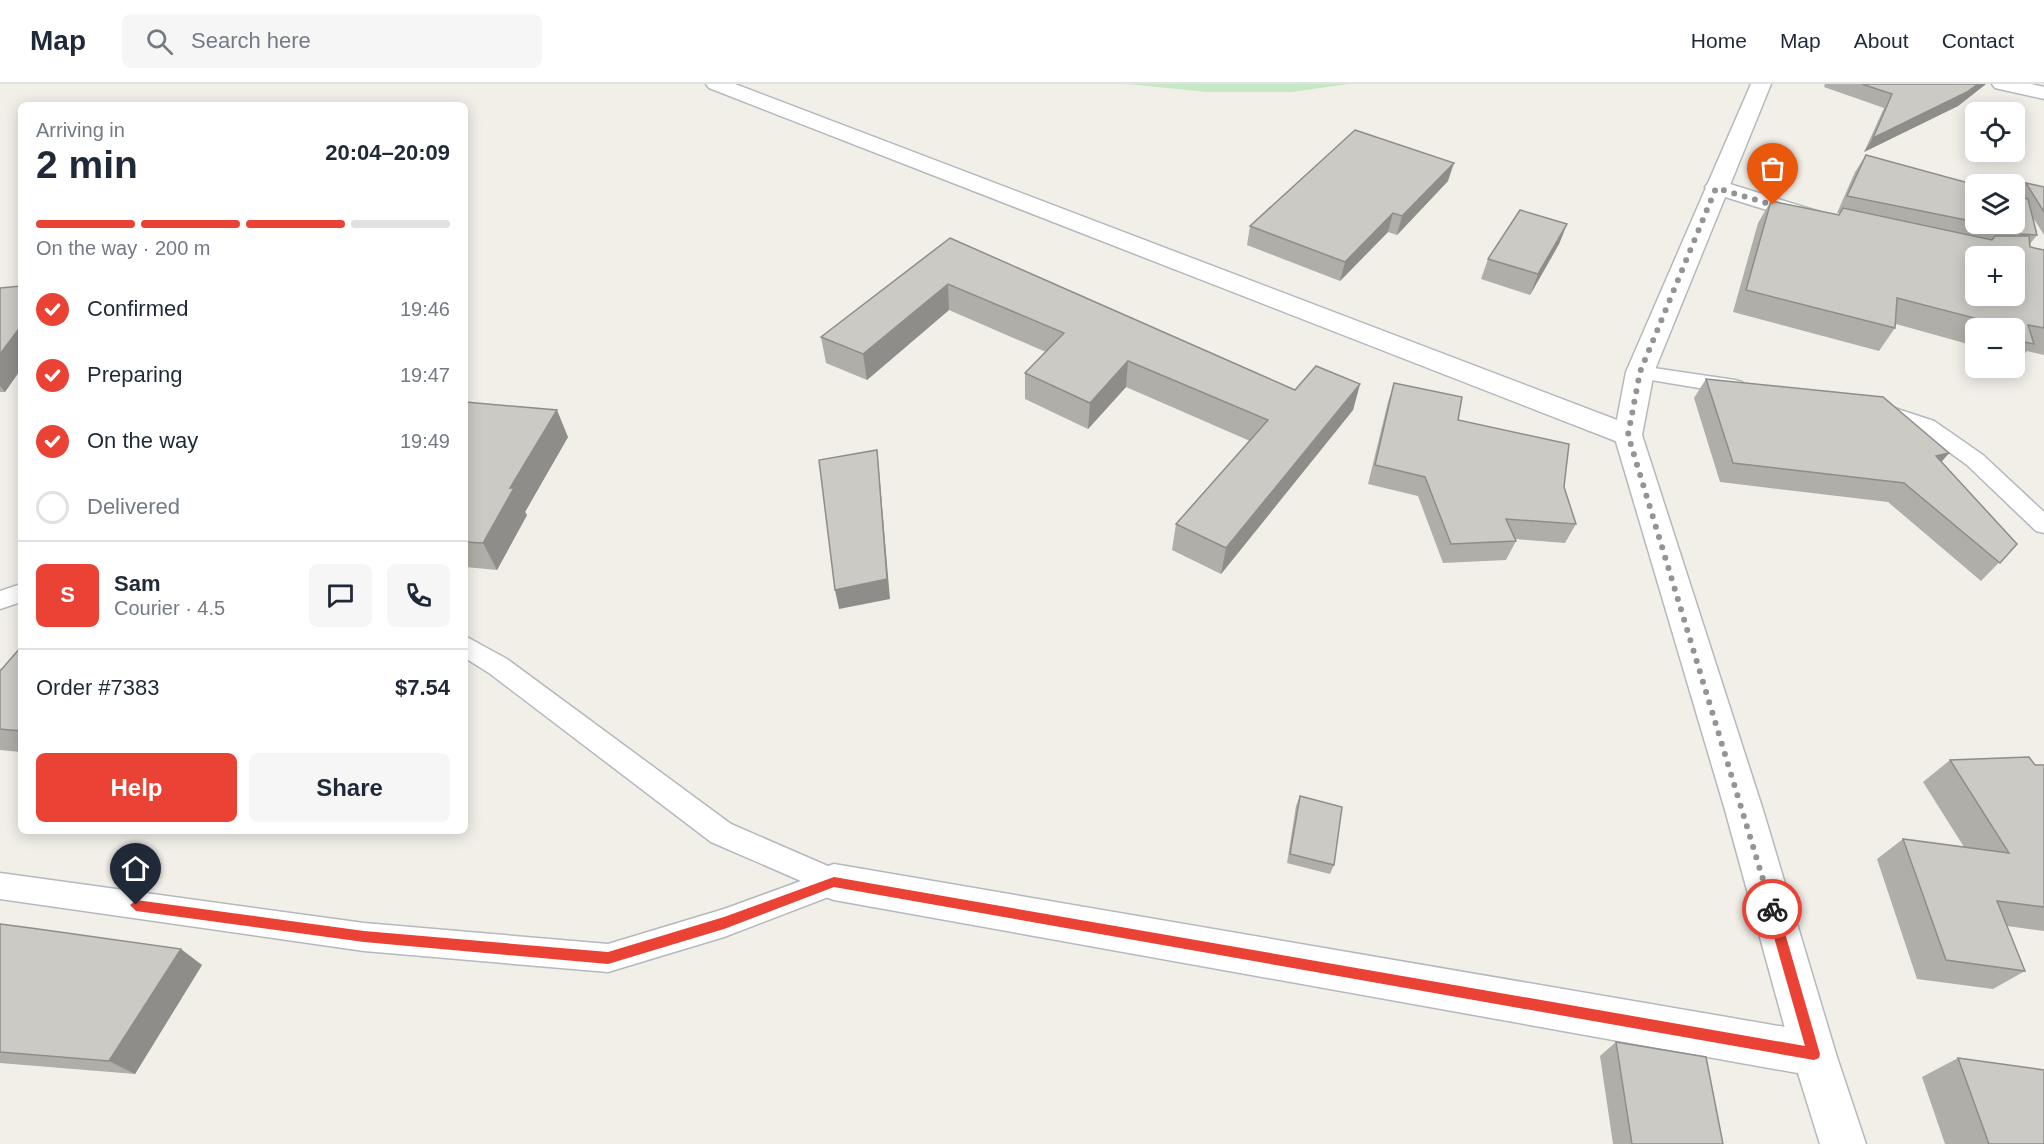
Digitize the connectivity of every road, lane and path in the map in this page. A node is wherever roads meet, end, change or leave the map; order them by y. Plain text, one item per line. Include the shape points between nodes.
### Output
1 (716, 84) edge
2 (1761, 84) edge
3 (2002, 84) edge
4 (2044, 93) edge
5 (1716, 188) junction
6 (1834, 222) edge
7 (1640, 372) junction
8 (1757, 390) edge
9 (1862, 406) edge
10 (1628, 435) junction
11 (2044, 525) edge
12 (18, 594) edge
13 (0, 600) edge
14 (468, 648) edge
15 (834, 882) junction
16 (0, 886) edge
17 (1814, 1054) junction
18 (1842, 1144) edge

1 - 10 street
2 - 5 street
3 - 4 street
5 - 6 street
5 - 7 street
7 - 8 lane
7 - 10 street
9 - 11 lane via 1927,426 1975,460
10 - 17 street via 1744,810
12 - 13 lane
14 - 15 lane via 498,666 721,833
15 - 16 lane via 724,923 608,958 364,937
15 - 17 street
17 - 18 street

